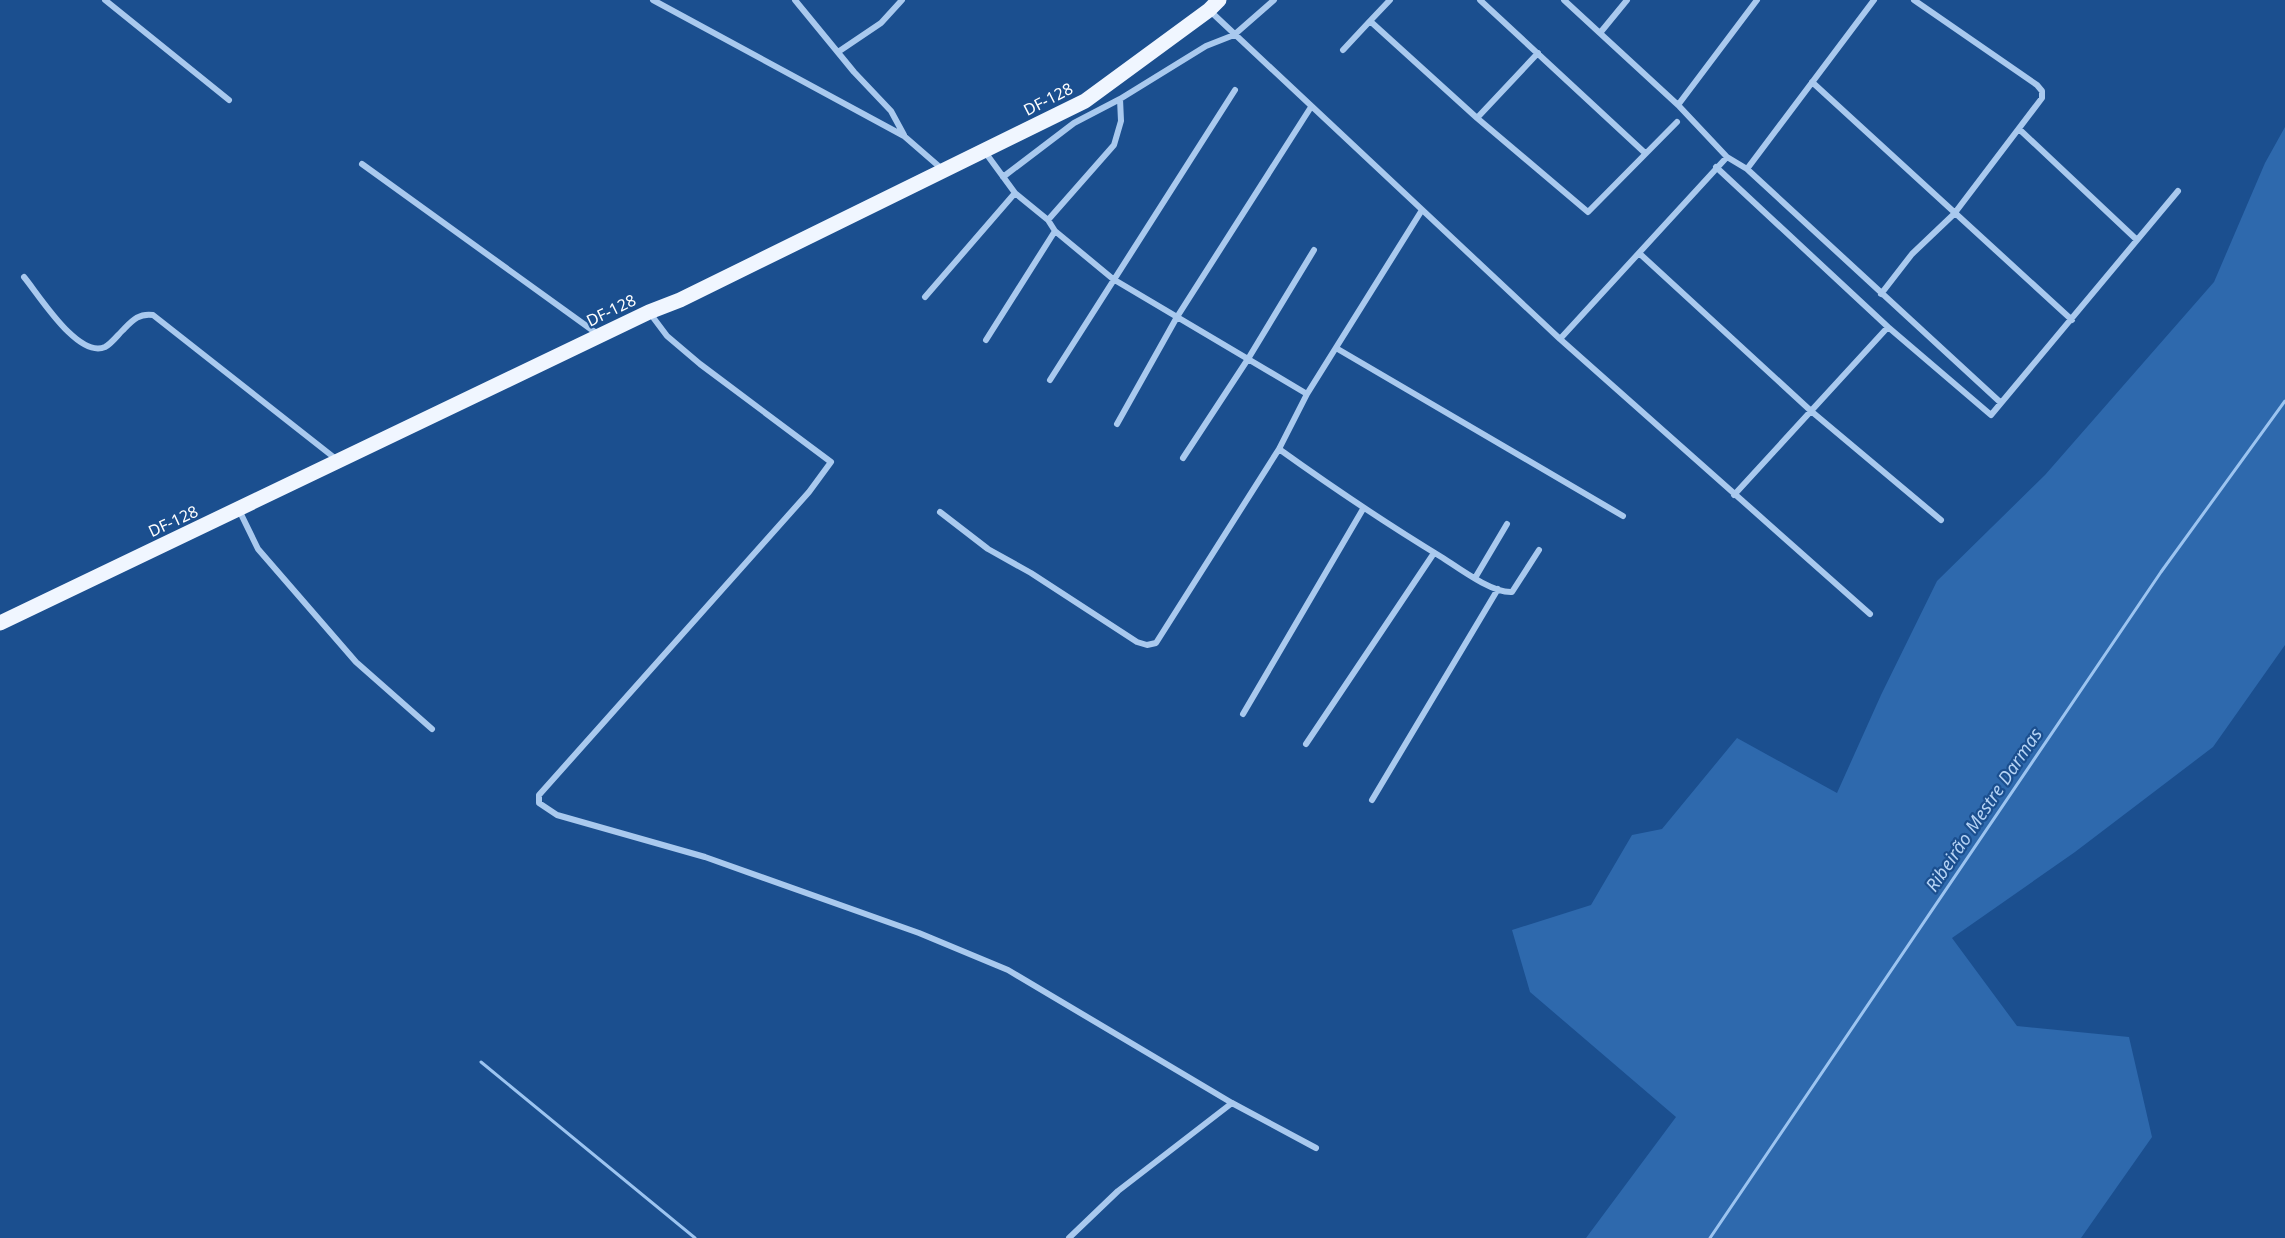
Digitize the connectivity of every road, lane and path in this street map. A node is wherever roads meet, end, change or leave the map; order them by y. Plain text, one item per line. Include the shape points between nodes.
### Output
1 (105, 0) edge
2 (653, 0) edge
3 (795, 0) edge
4 (902, 0) edge
5 (1274, 0) edge
6 (1390, 0) edge
7 (1480, 0) edge
8 (1564, 0) edge
9 (1627, 0) edge
10 (1757, 0) edge
11 (1874, 0) edge
12 (1914, 0) edge
13 (1214, 5) edge
14 (1370, 21) junction
15 (1599, 33) junction
16 (1234, 35) junction
17 (1343, 50) dead end
18 (838, 52) junction
19 (1538, 53) junction
20 (1812, 82) junction
21 (1235, 90) dead end
22 (1120, 99) junction
23 (229, 100) dead end
24 (1678, 105) junction
25 (1311, 107) junction
26 (1477, 118) junction
27 (1677, 122) dead end
28 (2019, 129) junction
29 (904, 136) junction
30 (984, 151) junction
31 (1645, 153) junction
32 (1727, 157) junction
33 (362, 164) dead end
34 (1716, 167) junction
35 (1748, 168) junction
36 (944, 171) junction
37 (1004, 177) junction
38 (2178, 191) dead end
39 (1015, 193) junction
40 (1422, 210) junction
41 (1954, 214) junction
42 (1048, 220) junction
43 (1055, 231) junction
44 (2137, 240) junction
45 (1314, 250) dead end
46 (1639, 253) junction
47 (24, 277) dead end
48 (1113, 279) junction
49 (1881, 294) junction
50 (925, 297) dead end
51 (649, 312) junction
52 (1177, 317) junction
53 (2072, 320) junction
54 (1888, 327) junction
55 (599, 335) junction
56 (1560, 339) junction
57 (986, 340) dead end
58 (1336, 348) junction
59 (1248, 359) junction
60 (1050, 380) dead end
61 (1307, 394) junction
62 (2000, 402) junction
63 (1811, 411) junction
64 (1117, 424) dead end
65 (1279, 449) junction
66 (1183, 458) dead end
67 (339, 461) junction
68 (1734, 495) junction
69 (1363, 509) junction
70 (239, 510) junction
71 (940, 512) dead end
72 (1623, 516) dead end
73 (1941, 520) dead end
74 (1507, 524) dead end
75 (1539, 550) dead end
76 (1434, 553) junction
77 (1475, 578) junction
78 (1498, 589) junction
79 (1870, 614) dead end
80 (0, 623) edge
81 (1243, 714) dead end
82 (432, 729) dead end
83 (1306, 744) dead end
84 (1372, 800) dead end
85 (1232, 1103) junction
86 (1316, 1148) dead end
87 (1069, 1238) edge

1 - 23 street
2 - 29 street
3 - 18 street
4 - 18 street via 881,23
5 - 16 street
6 - 14 street
7 - 19 street
8 - 15 street
9 - 15 street
10 - 24 street
11 - 20 street
12 - 28 street via 2042,91 2042,98
13 - 16 street
13 - 30 main road, DF-128 / DF-128 via 1085,101
14 - 17 street
14 - 26 street
15 - 24 street
16 - 22 street via 1206,46
16 - 25 street
18 - 29 street via 891,111
19 - 26 street
19 - 31 street
20 - 35 street
20 - 41 street
21 - 48 street
22 - 37 street via 1074,123
22 - 42 street via 1121,121 1113,145
24 - 32 street
25 - 40 street
25 - 52 street
26 - 31 street via 1588,212
27 - 31 street
28 - 41 street
28 - 44 street
29 - 36 street
30 - 36 main road, DF-128 / DF-128
30 - 37 street
32 - 34 street
32 - 35 street
33 - 55 street
34 - 46 street
34 - 54 street
35 - 49 street
36 - 51 main road, DF-128 / DF-128
37 - 39 street
38 - 44 street
39 - 42 street
39 - 50 street
40 - 56 street
40 - 58 street
41 - 49 street via 1912,254
41 - 53 street
42 - 43 street
43 - 48 street
43 - 57 street
44 - 53 street
45 - 59 street
46 - 56 street
46 - 63 street
47 - 67 street via 63,328 85,346 106,347 136,317 153,315
48 - 52 street
48 - 60 street
49 - 62 street
51 - 55 main road, DF-128 / DF-128
51 - 85 street via 667,336 700,364 831,462 809,492 539,795 538,803 557,815 705,857 919,933 1008,970
52 - 59 street
52 - 64 street
53 - 62 street
54 - 62 street via 1991,415
54 - 63 street
55 - 67 main road, DF-128 / DF-128
56 - 68 street
58 - 61 street
58 - 72 street
59 - 61 street
59 - 66 street
61 - 65 street
63 - 68 street
63 - 73 street
65 - 69 street
65 - 71 street via 1156,644 1137,642 988,549
67 - 70 main road, DF-128 / DF-128
68 - 79 street
69 - 76 street
69 - 81 street
70 - 80 main road, DF-128 / DF-128
70 - 82 street via 258,549 356,662
74 - 77 street
75 - 78 street via 1512,592
76 - 77 street
76 - 83 street
77 - 78 street
78 - 84 street
85 - 86 street
85 - 87 street via 1118,1191

